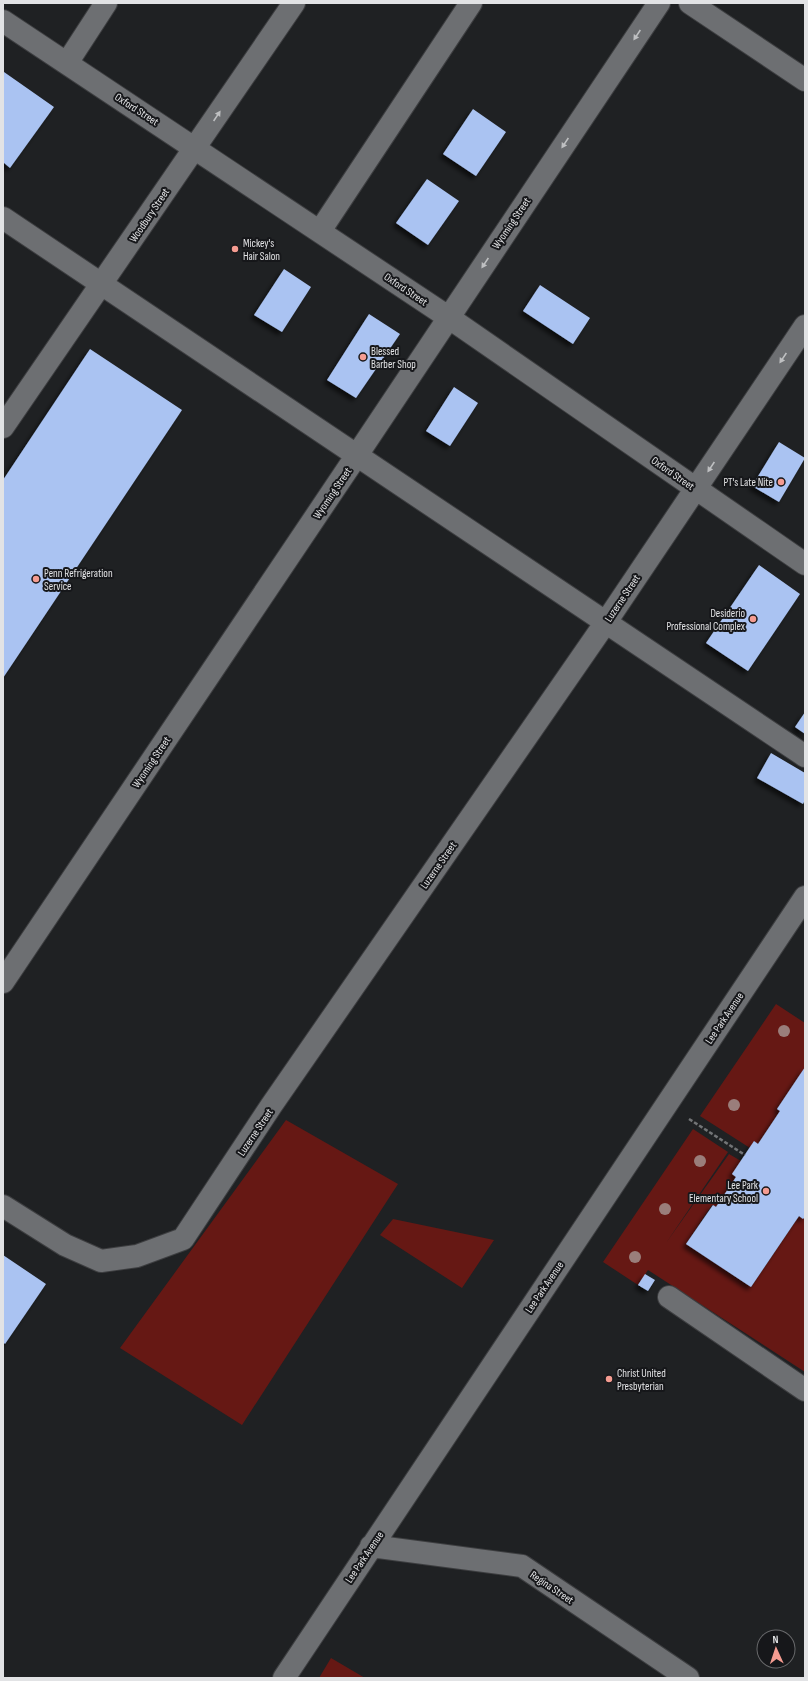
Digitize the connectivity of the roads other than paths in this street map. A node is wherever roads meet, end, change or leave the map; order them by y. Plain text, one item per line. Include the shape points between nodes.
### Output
1 (106, 3) edge
2 (294, 3) edge
3 (471, 3) edge
4 (659, 3) edge
5 (690, 3) edge
6 (3, 21) edge
7 (66, 63) junction
8 (805, 80) edge
9 (195, 148) junction
10 (3, 218) edge
11 (320, 231) junction
12 (102, 283) junction
13 (448, 317) junction
14 (805, 326) edge
15 (3, 427) edge
16 (357, 456) junction
17 (696, 489) junction
18 (805, 564) edge
19 (606, 622) junction
20 (805, 756) edge
21 (805, 897) edge
22 (3, 982) edge
23 (3, 1206) edge
24 (669, 1297) dead end
25 (805, 1390) edge
26 (371, 1546) junction
27 (284, 1678) edge
28 (688, 1678) edge

1 - 7 street
9 -> 2 street, Woodbury Street
3 - 11 street
4 -> 13 street, Wyoming Street
5 - 8 street
6 - 7 street, Oxford Street
7 - 9 street, Oxford Street
9 - 11 street, Oxford Street
9 - 12 street, Woodbury Street
10 - 12 street
11 - 13 street, Oxford Street
12 - 15 street, Woodbury Street
12 - 16 street
13 - 16 street, Wyoming Street
13 - 17 street, Oxford Street
14 -> 17 street, Luzerne Street
16 - 19 street
16 - 22 street, Wyoming Street
17 - 18 street, Oxford Street
17 - 19 street, Luzerne Street
19 - 20 street
19 - 23 street, Luzerne Street via 271,1106 183,1239 137,1256 101,1261 65,1245
21 - 26 street, Lee Park Avenue
24 - 25 street
26 - 27 street, Lee Park Avenue
26 - 28 street, Regina Street via 522,1566

